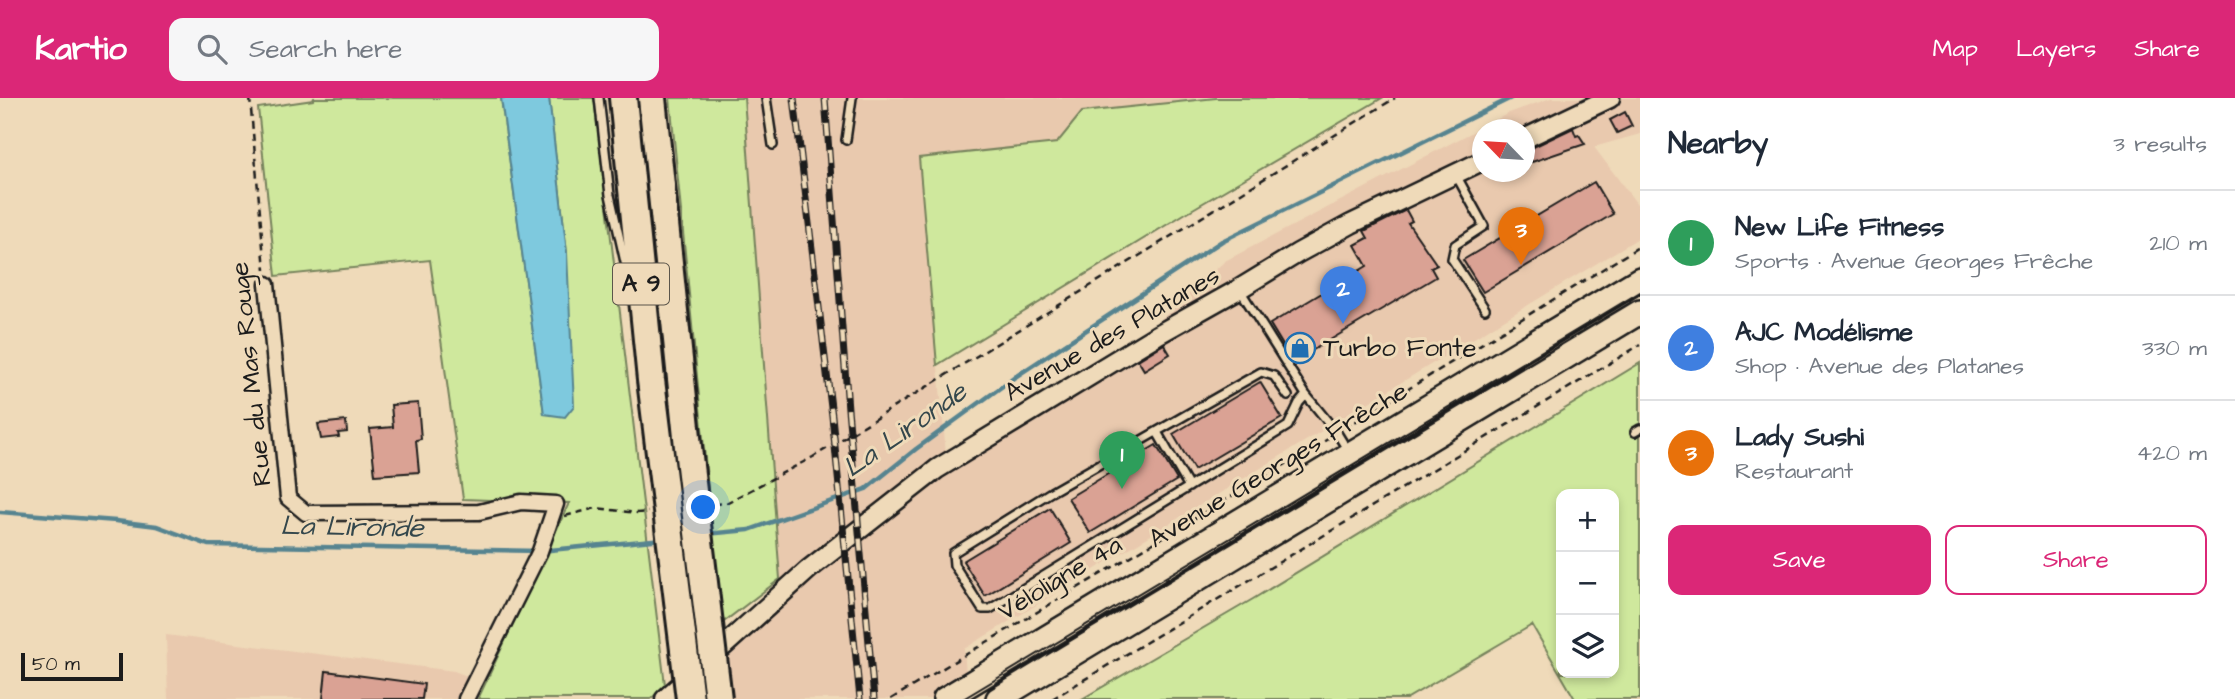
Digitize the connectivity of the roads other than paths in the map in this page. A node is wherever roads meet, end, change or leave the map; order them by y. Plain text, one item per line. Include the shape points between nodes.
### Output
1 (599, 98) edge
2 (623, 98) edge
3 (652, 98) edge
4 (766, 98) edge
5 (852, 98) edge
6 (1610, 98) edge
7 (1535, 134) edge
8 (846, 140) dead end
9 (774, 145) dead end
10 (1472, 165) edge
11 (1456, 174) junction
12 (1640, 279) edge
13 (267, 284) road end
14 (631, 288) dead end
15 (1239, 289) junction
16 (634, 301) dead end
17 (1485, 309) dead end
18 (1640, 312) edge
19 (651, 380) junction
20 (1306, 395) junction
21 (1288, 396) dead end
22 (1157, 432) junction
23 (1349, 454) junction
24 (1189, 487) junction
25 (466, 699) edge
26 (665, 699) edge
27 (690, 699) edge
28 (719, 699) edge
29 (945, 699) edge
30 (998, 699) edge

1 - 14 lane via 610,195
2 - 19 highway, A 9
3 - 28 highway, A 9, bridge
4 - 9 lane
5 - 8 lane
6 - 7 street
10 - 11 street, Avenue des Platanes
11 - 15 street, Avenue des Platanes via 1351,224
11 - 17 lane via 1484,226 1455,245 1452,258
12 - 23 main road, Avenue Georges Frêche
13 - 25 street, Rue du Mas Rouge via 288,498 306,513 479,512 521,502 556,504 540,551
15 - 20 lane
15 - 26 street, Avenue des Platanes via 936,469 809,569
16 - 19 lane
18 - 30 main road, Avenue Georges Frêche
19 - 27 highway, A 9, bridge
20 - 23 lane
20 - 24 lane via 1288,426
21 - 22 lane via 1274,376 1261,372
22 - 24 lane
22 - 24 lane via 953,553 954,565 982,609 990,609
23 - 29 main road, Avenue Georges Frêche

